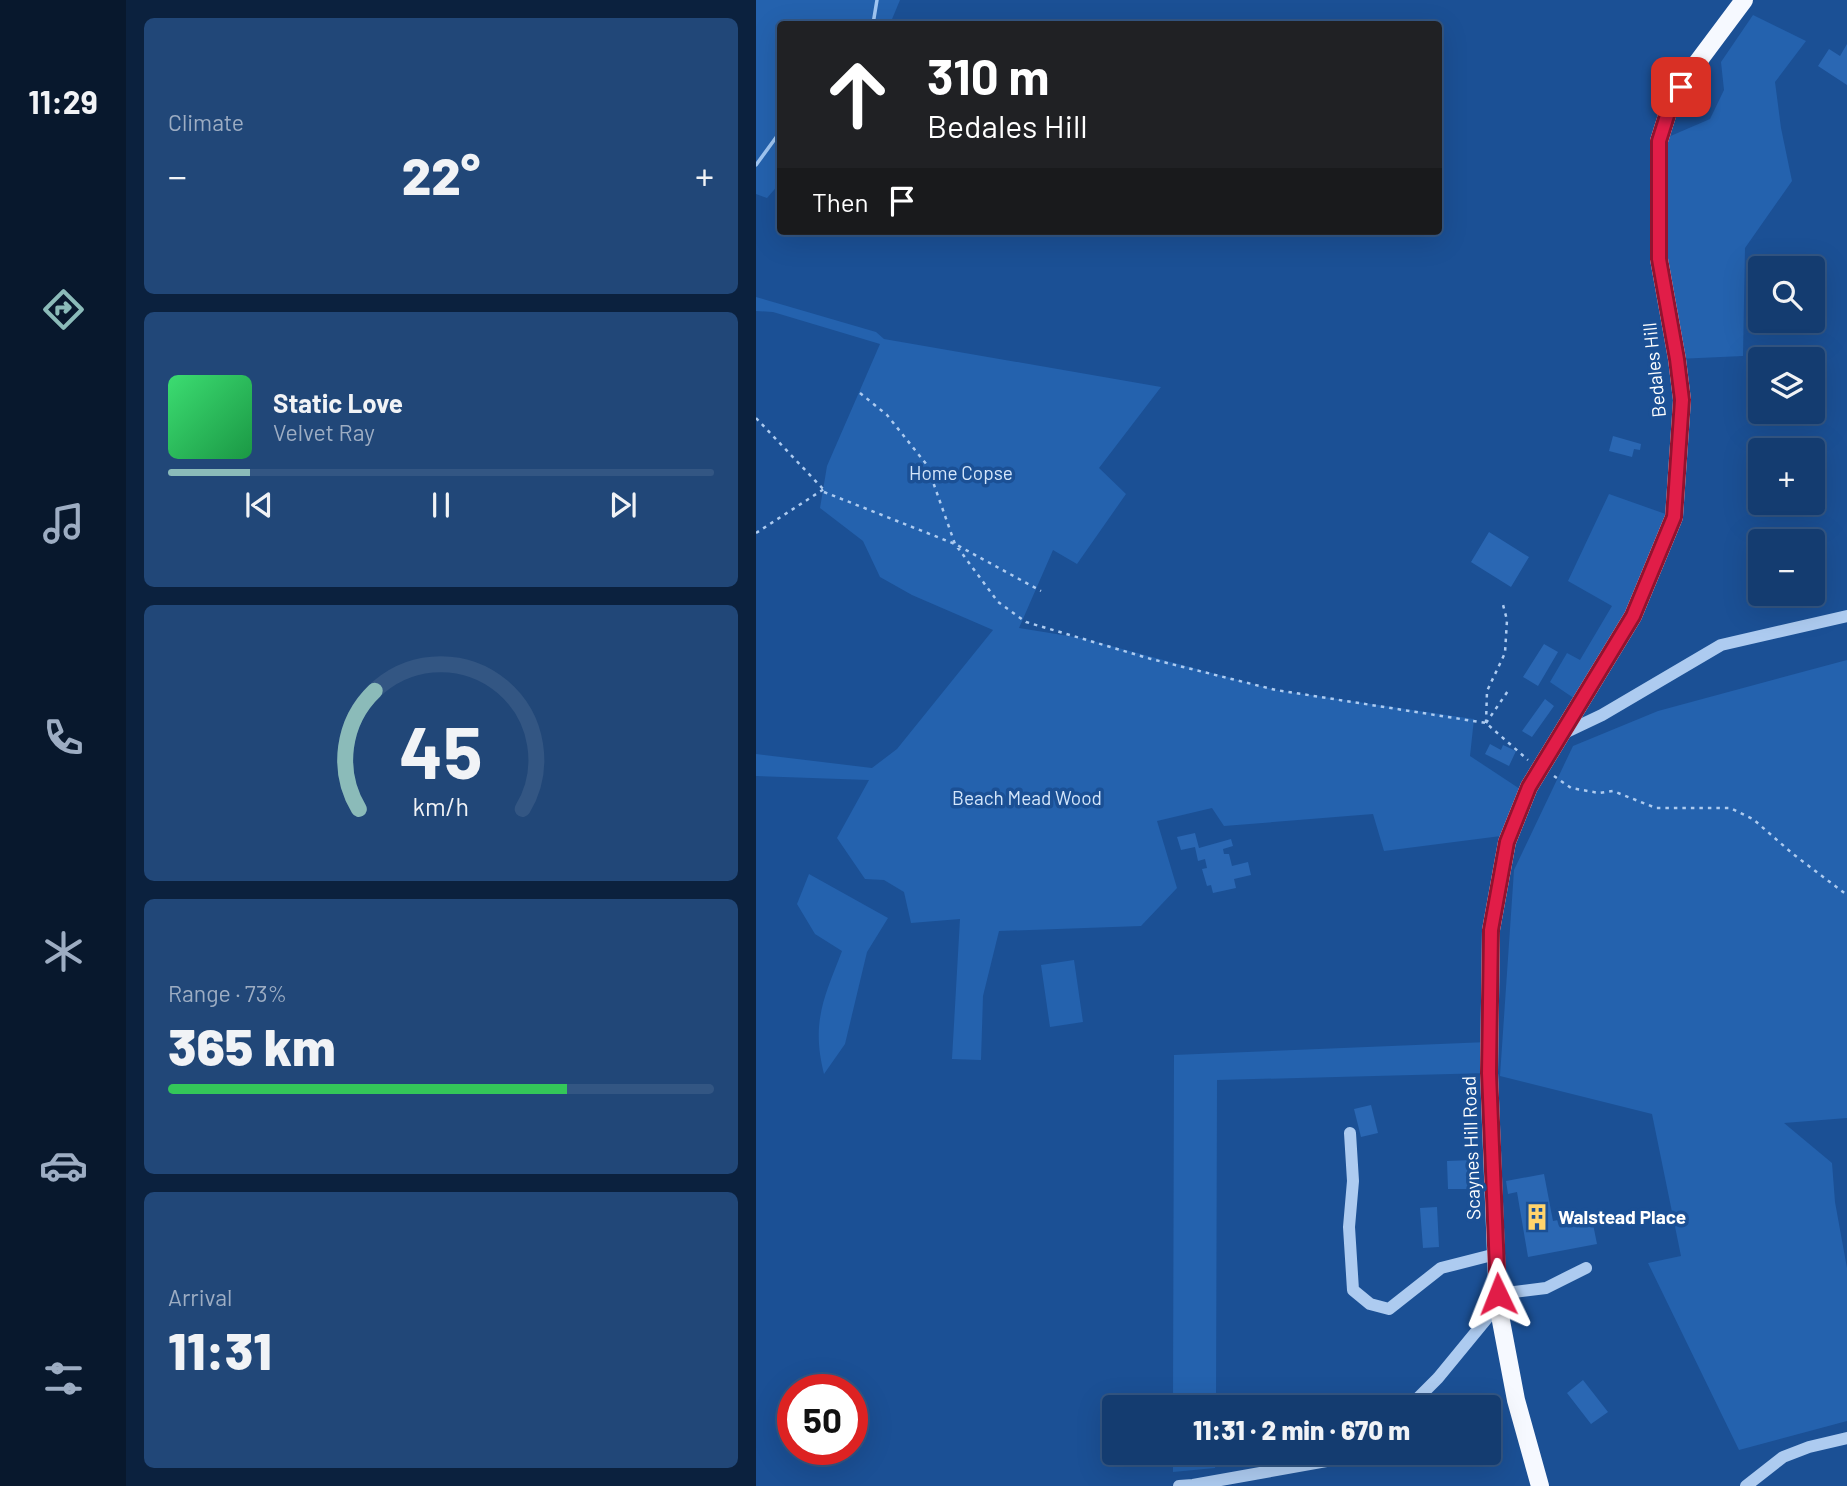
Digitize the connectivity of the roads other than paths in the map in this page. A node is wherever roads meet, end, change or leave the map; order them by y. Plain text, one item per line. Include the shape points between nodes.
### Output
1 (1744, 0) edge
2 (1847, 616) edge
3 (1562, 734) junction
4 (1350, 1133) dead end
5 (1496, 1254) junction
6 (1586, 1268) dead end
7 (1498, 1300) junction
8 (1421, 1395) edge
9 (1847, 1438) edge
10 (1306, 1465) edge
11 (1178, 1486) edge
12 (1194, 1486) edge
13 (1541, 1486) edge
14 (1746, 1486) edge

1 - 3 main road, Bedales Hill via 1671,103 1659,141 1659,259 1682,400 1674,517 1633,616
2 - 3 street via 1721,645
3 - 5 main road, Scaynes Hill Road via 1539,767 1507,842 1491,930 1489,1063
4 - 5 street via 1353,1290 1370,1304 1389,1310 1441,1268
5 - 7 main road, Scaynes Hill Road
6 - 7 street via 1546,1288
7 - 8 street
7 - 13 main road, Scaynes Hill Road via 1516,1400
9 - 14 street via 1783,1457
10 - 12 street
11 - 12 street

